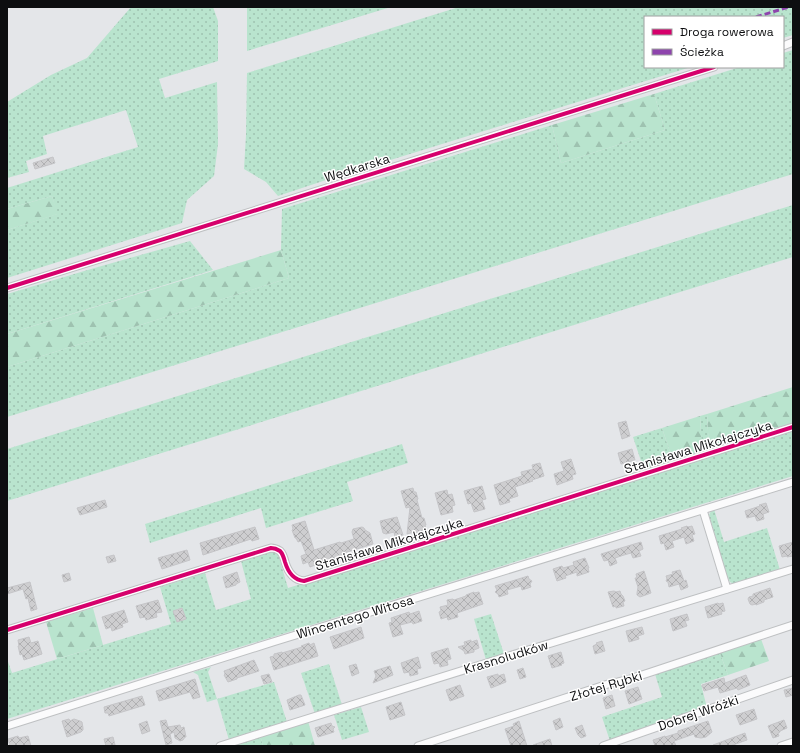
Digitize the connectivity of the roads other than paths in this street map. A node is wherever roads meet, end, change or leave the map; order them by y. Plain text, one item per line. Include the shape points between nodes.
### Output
1 (711, 68) edge
2 (7, 288) edge
3 (793, 427) edge
4 (793, 482) edge
5 (703, 510) junction
6 (793, 569) edge
7 (727, 589) junction
8 (793, 625) edge
9 (7, 630) edge
10 (793, 680) edge
11 (7, 726) edge
12 (793, 742) edge
13 (220, 746) edge
14 (418, 746) edge
15 (603, 746) edge
16 (781, 746) edge

1 - 2 street, Wędkarska
3 - 9 street, Stanisława Mikołajczyka via 304,581 299,581 291,575 282,553 271,548
4 - 5 street, Wincentego Witosa
5 - 7 street
5 - 11 street, Wincentego Witosa
6 - 7 street, Krasnoludków
7 - 13 street, Krasnoludków
8 - 14 street, Złotej Rybki
10 - 15 street, Dobrej Wróżki
12 - 16 street

